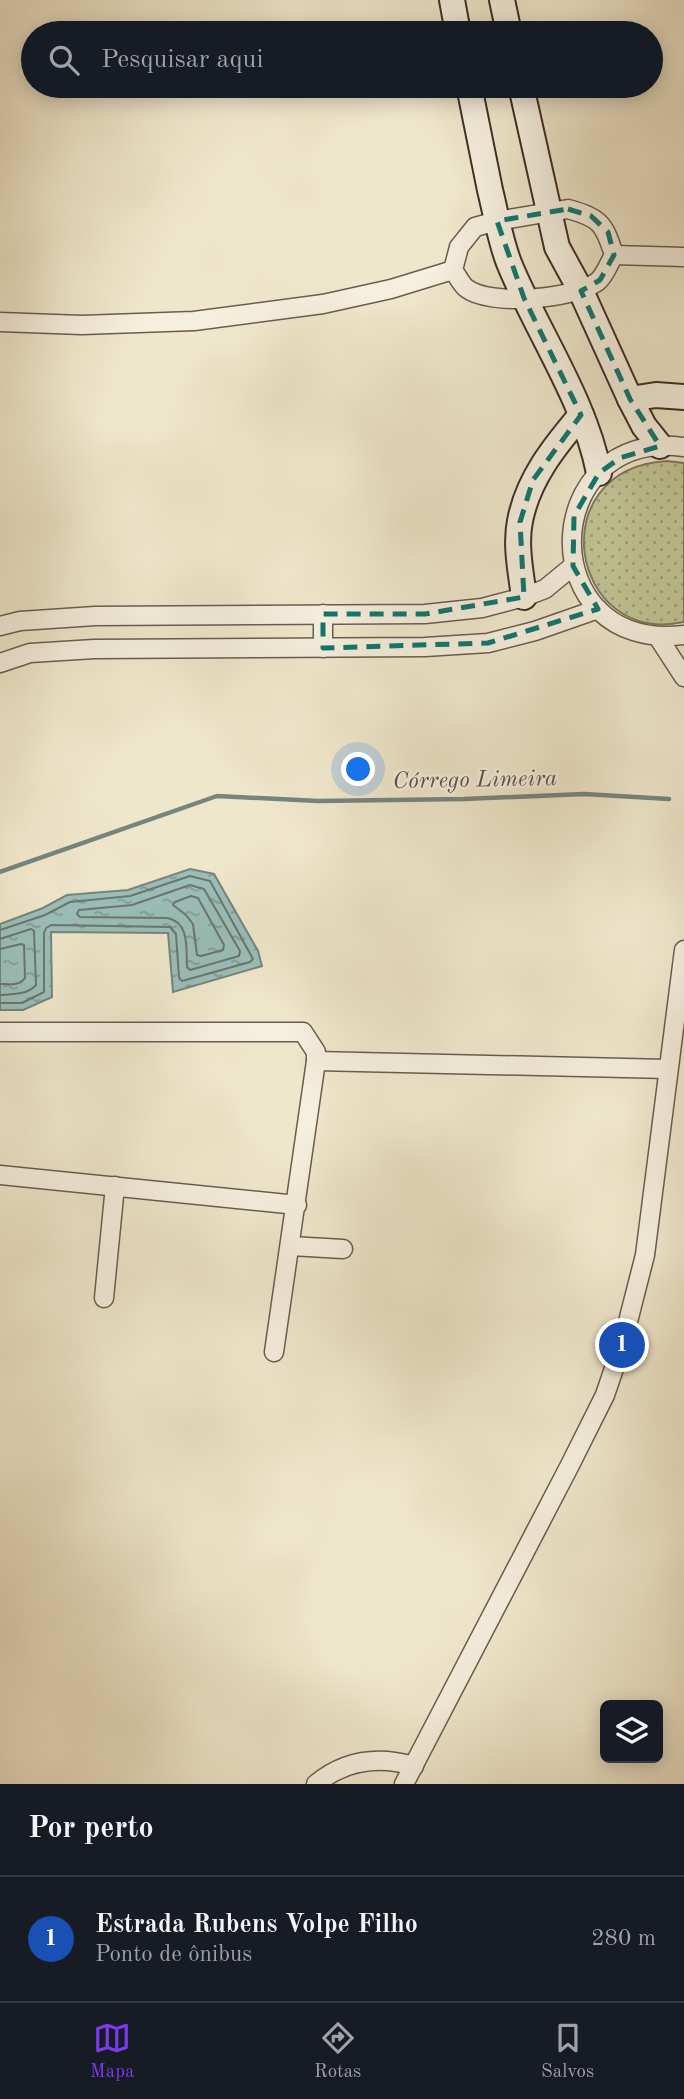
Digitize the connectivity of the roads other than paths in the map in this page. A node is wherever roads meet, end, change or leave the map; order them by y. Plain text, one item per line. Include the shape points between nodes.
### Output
1 (452, 0) edge
2 (502, 0) edge
3 (456, 21) edge
4 (506, 21) edge
5 (471, 98) edge
6 (524, 98) edge
7 (549, 213) junction
8 (497, 221) junction
9 (614, 254) junction
10 (684, 257) edge
11 (453, 270) junction
12 (581, 291) junction
13 (524, 298) junction
14 (0, 322) edge
15 (684, 397) edge
16 (630, 399) junction
17 (582, 415) junction
18 (672, 447) edge
19 (599, 473) junction
20 (573, 565) junction
21 (524, 597) junction
22 (598, 609) junction
23 (323, 614) junction
24 (0, 626) edge
25 (684, 635) edge
26 (658, 637) junction
27 (323, 648) junction
28 (0, 663) edge
29 (684, 677) edge
30 (684, 950) edge
31 (0, 1032) edge
32 (316, 1061) junction
33 (668, 1069) junction
34 (0, 1175) edge
35 (115, 1186) junction
36 (297, 1205) junction
37 (291, 1246) junction
38 (343, 1249) dead end
39 (104, 1297) dead end
40 (274, 1352) dead end
41 (414, 1766) junction
42 (316, 1784) edge
43 (404, 1784) edge

1 - 3 street
2 - 4 street
5 - 8 street
6 - 7 street
7 - 8 street
7 - 9 street via 568,209 592,216 608,232
7 - 12 street via 558,247
8 - 11 street via 475,228 459,247
8 - 13 street
9 - 10 street
9 - 12 street via 600,280
11 - 13 street via 466,288 488,298
11 - 14 street via 323,304 194,321
12 - 13 street
12 - 16 street
13 - 17 street
15 - 16 street
16 - 18 street via 644,426
17 - 19 street
17 - 21 street via 533,480 520,523
18 - 19 street via 643,448 620,457
19 - 20 street via 574,516
20 - 21 street via 545,589
20 - 22 street via 582,589
21 - 23 street via 482,608 425,614
22 - 26 street via 617,624
22 - 27 street via 488,643
23 - 24 street via 95,616
23 - 27 street
25 - 26 street
26 - 29 street
27 - 28 street via 94,649 30,653
30 - 33 street
31 - 32 street via 303,1032 316,1052
32 - 33 street
32 - 36 street
33 - 41 street via 645,1255 605,1395
34 - 35 street
35 - 36 street
35 - 39 street
36 - 37 street
37 - 38 street
37 - 40 street
41 - 42 street via 367,1761 336,1770
41 - 43 street

